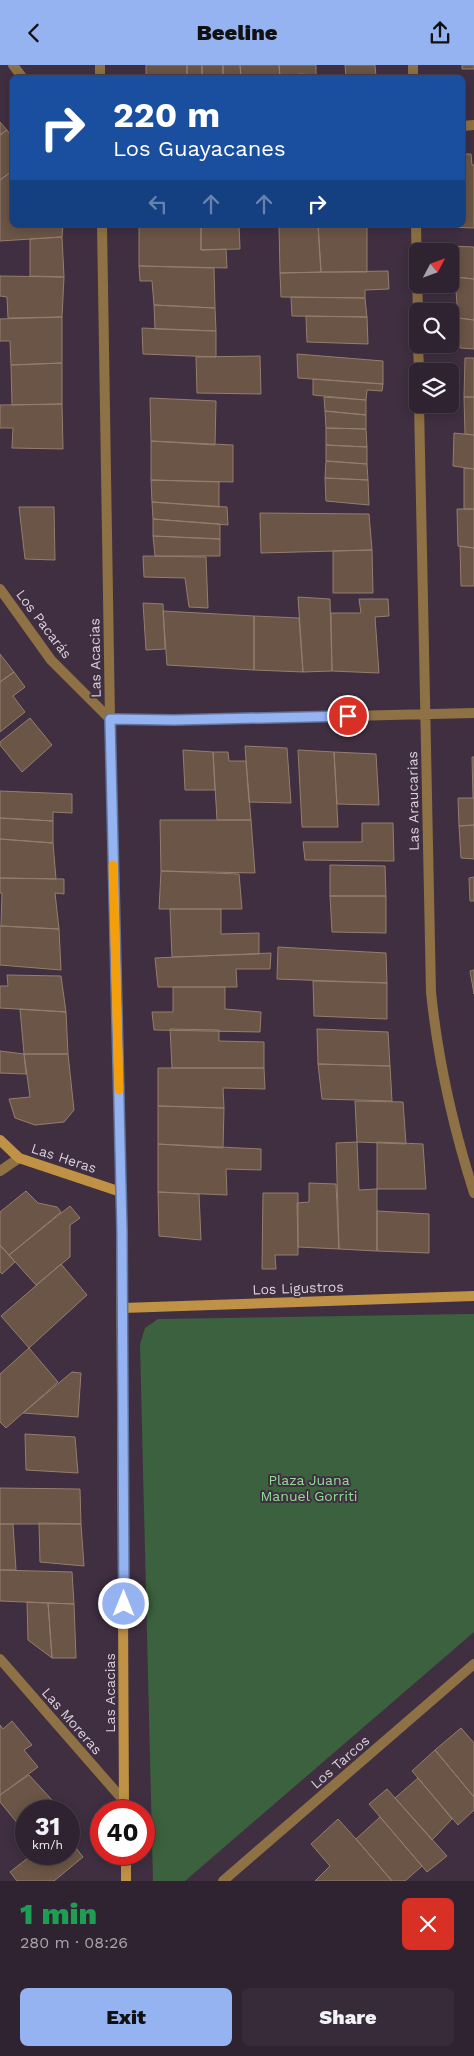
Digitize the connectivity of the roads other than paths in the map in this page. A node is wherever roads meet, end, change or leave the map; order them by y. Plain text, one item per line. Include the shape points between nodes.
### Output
1 (102, 227) edge
2 (416, 227) edge
3 (418, 303) edge
4 (419, 413) edge
5 (0, 589) edge
6 (474, 713) edge
7 (425, 714) junction
8 (110, 719) junction
9 (0, 1140) edge
10 (18, 1158) junction
11 (0, 1171) edge
12 (121, 1192) junction
13 (474, 1193) edge
14 (474, 1296) edge
15 (123, 1308) junction
16 (0, 1659) edge
17 (474, 1664) edge
18 (119, 1800) edge
19 (124, 1800) edge
20 (126, 1865) edge
21 (126, 1881) edge
22 (223, 1881) edge

1 - 8 street, Las Acacias
2 - 3 street
4 - 7 street, Las Araucarias
5 - 8 street, Los Pacarás via 51,660
6 - 7 street
7 - 8 street
7 - 13 street, Las Araucarias via 432,1002 446,1090
8 - 12 street, Las Acacias
9 - 10 street
10 - 11 street, Las Heras
10 - 12 street, Las Heras
12 - 15 street, Las Acacias
14 - 15 street, Los Ligustros
15 - 19 street, Las Acacias
16 - 18 street, Las Moreras
17 - 22 street, Los Tarcos
20 - 21 street

